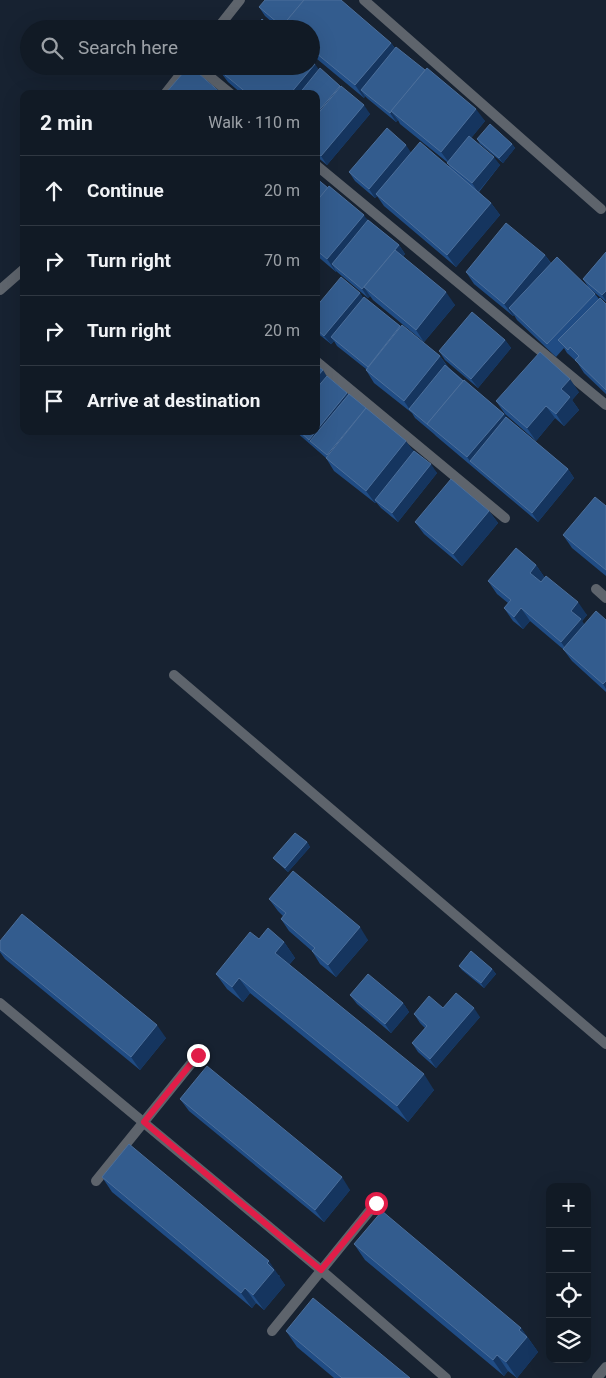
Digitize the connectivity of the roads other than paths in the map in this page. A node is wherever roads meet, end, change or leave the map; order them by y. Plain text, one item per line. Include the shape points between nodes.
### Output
1 (240, 0) edge
2 (364, 0) edge
3 (224, 20) edge
4 (180, 75) edge
5 (209, 75) edge
6 (168, 90) edge
7 (226, 90) edge
8 (320, 168) edge
9 (602, 209) dead end
10 (20, 272) edge
11 (0, 290) edge
12 (320, 364) edge
13 (606, 405) edge
14 (505, 518) dead end
15 (596, 589) dead end
16 (606, 598) edge
17 (174, 675) dead end
18 (0, 1003) edge
19 (606, 1044) edge
20 (198, 1055) dead end
21 (144, 1122) junction
22 (96, 1181) dead end
23 (376, 1203) dead end
24 (321, 1270) junction
25 (272, 1331) dead end
26 (606, 1367) edge
27 (446, 1378) edge
28 (597, 1378) edge

1 - 3 street
2 - 9 street
4 - 6 street
5 - 7 street
8 - 13 street
10 - 11 street
12 - 14 street
15 - 16 street
17 - 19 street
18 - 21 street
20 - 21 street
21 - 22 street
21 - 24 street
23 - 24 street
24 - 25 street
24 - 27 street
26 - 28 street

